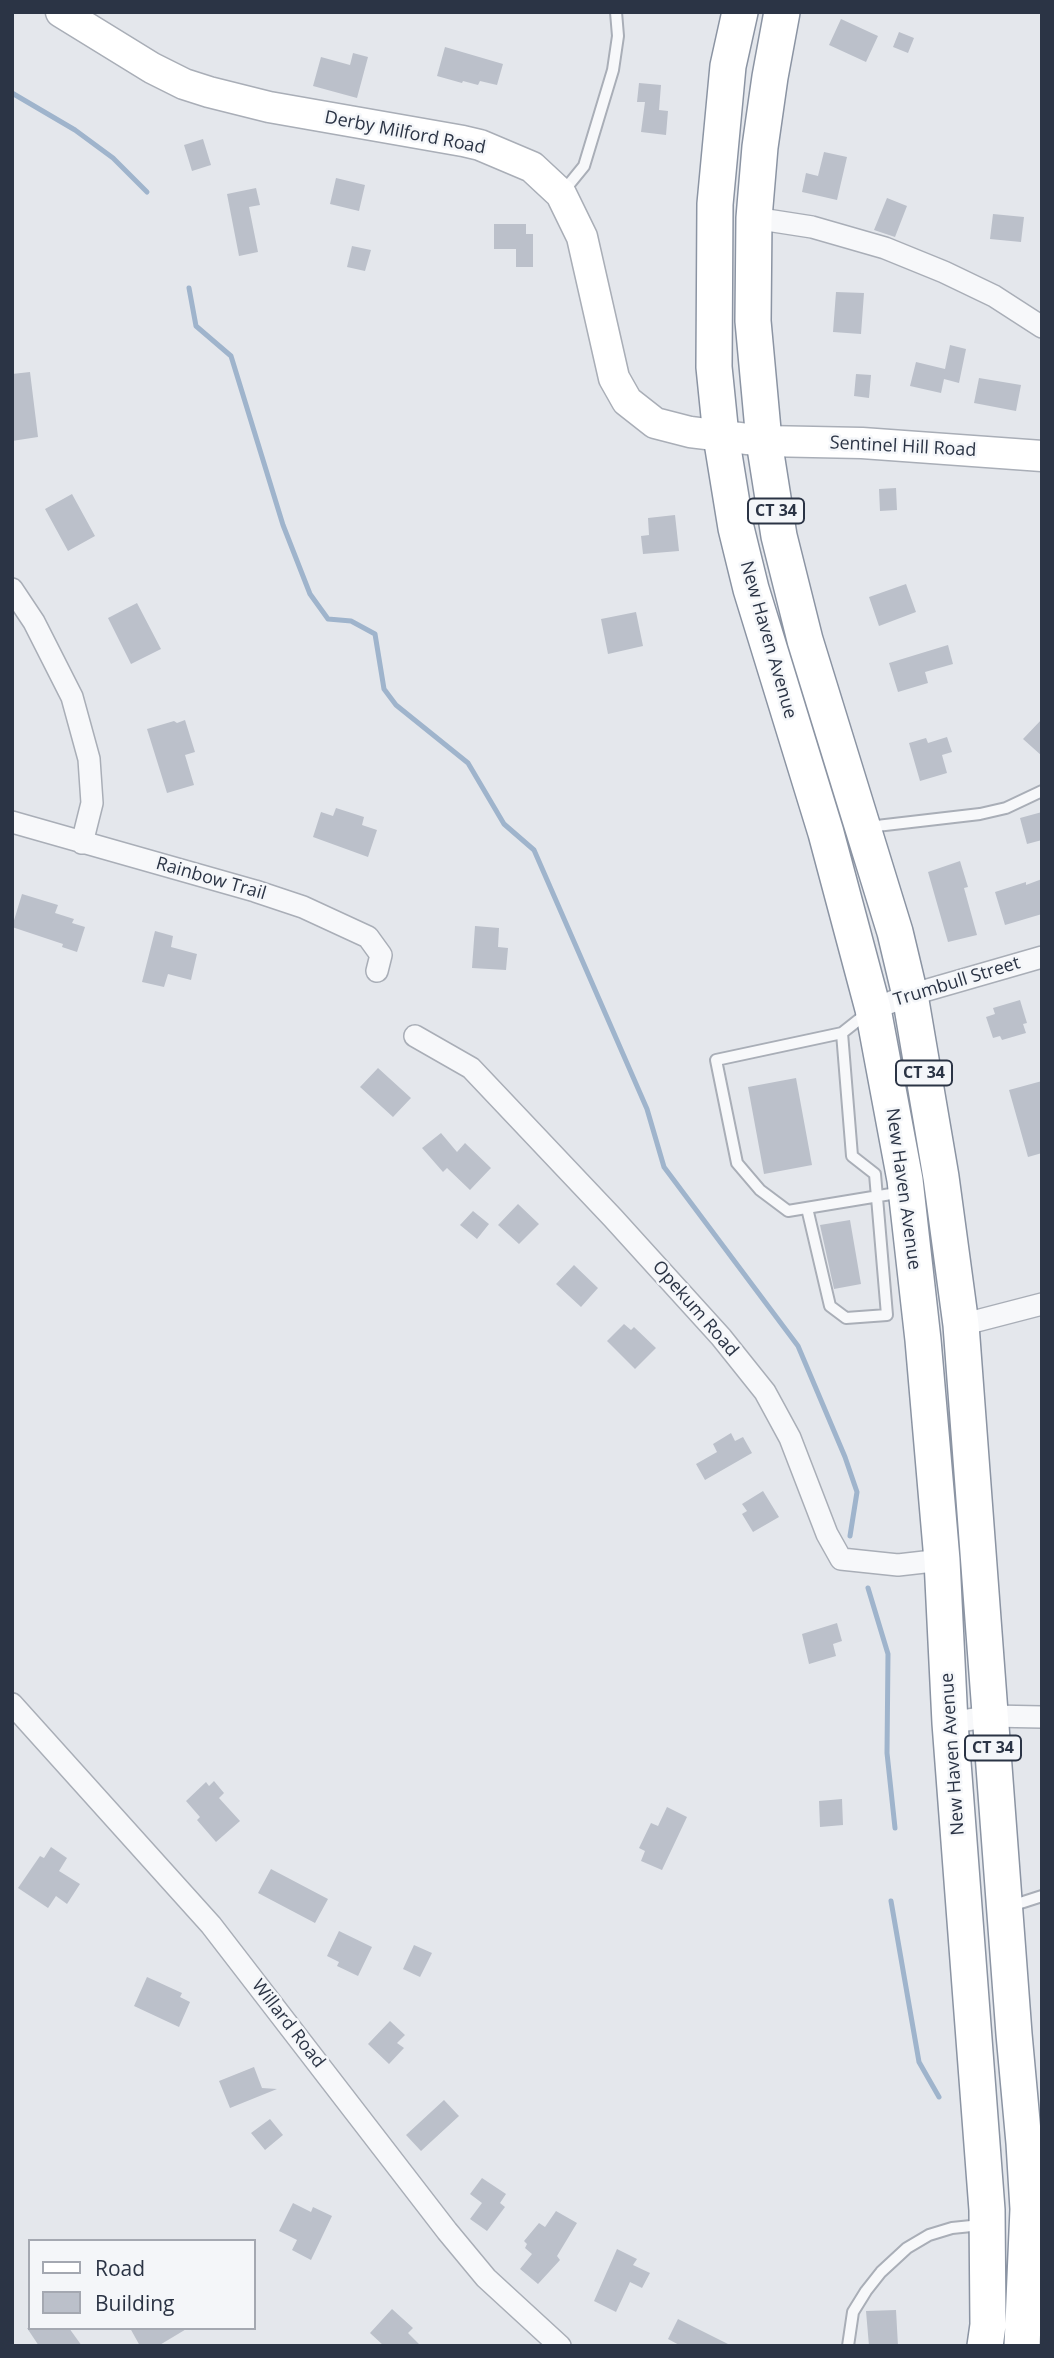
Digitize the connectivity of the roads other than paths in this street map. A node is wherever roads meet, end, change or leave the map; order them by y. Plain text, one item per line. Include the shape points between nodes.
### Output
1 (61, 12) edge
2 (617, 12) edge
3 (740, 12) edge
4 (782, 12) edge
5 (561, 194) junction
6 (754, 218) junction
7 (1042, 327) edge
8 (721, 436) junction
9 (764, 441) junction
10 (1042, 456) edge
11 (12, 589) edge
12 (1042, 791) edge
13 (12, 822) edge
14 (864, 828) junction
15 (82, 843) junction
16 (1042, 957) edge
17 (377, 971) dead end
18 (910, 995) junction
19 (873, 1009) junction
20 (842, 1033) junction
21 (415, 1036) dead end
22 (891, 1193) junction
23 (807, 1208) junction
24 (1042, 1304) edge
25 (904, 1314) junction
26 (961, 1325) junction
27 (942, 1560) junction
28 (12, 1704) edge
29 (991, 1717) junction
30 (1042, 1717) edge
31 (950, 1723) junction
32 (1042, 1896) edge
33 (1005, 1908) junction
34 (1035, 2196) edge
35 (987, 2225) junction
36 (560, 2346) edge
37 (848, 2346) edge
38 (985, 2346) edge
39 (1022, 2346) edge

1 - 5 main road, Derby Milford Road via 184,84 234,100 480,145 532,167
2 - 5 lane via 613,70 584,166
3 - 8 highway, New Haven Avenue / CT 34 via 728,66 715,204 714,367
4 - 6 highway, New Haven Avenue / CT 34 via 760,147
5 - 8 main road, Derby Milford Road via 582,237 614,378 628,401 655,423
6 - 7 street via 812,227 885,248 993,296
6 - 9 highway, New Haven Avenue / CT 34 via 753,321
8 - 9 main road, Derby Milford Road
8 - 19 highway, New Haven Avenue / CT 34 via 751,589 826,833
9 - 10 main road, Sentinel Hill Road
9 - 14 highway, New Haven Avenue / CT 34 via 779,536
11 - 15 street via 72,697 89,760 92,803
12 - 14 lane via 1006,808 979,814
13 - 15 street, Rainbow Trail
14 - 18 highway, New Haven Avenue / CT 34
15 - 17 street, Rainbow Trail via 315,912 368,937 380,955
16 - 18 street, Trumbull Street
18 - 19 street, Trumbull Street
18 - 26 highway, New Haven Avenue / CT 34
19 - 20 lane
19 - 22 highway, New Haven Avenue / CT 34
20 - 22 lane via 852,1156
20 - 23 lane via 716,1060 737,1163 760,1190 788,1211
21 - 27 street, Opekum Road via 471,1068 721,1337 765,1392 790,1438 841,1559 898,1565
22 - 23 lane
22 - 25 highway, New Haven Avenue / CT 34
23 - 25 lane via 830,1306 846,1318
24 - 26 street
25 - 27 highway, New Haven Avenue / CT 34
26 - 29 highway, New Haven Avenue / CT 34
27 - 31 highway, New Haven Avenue / CT 34
28 - 36 street, Willard Road via 211,1925 486,2278
29 - 30 street
29 - 31 street
29 - 33 highway, New Haven Avenue / CT 34
31 - 35 highway, New Haven Avenue / CT 34
32 - 33 lane
33 - 34 highway, New Haven Avenue / CT 34
34 - 39 highway, New Haven Avenue / CT 34
35 - 37 lane via 952,2228 907,2248 881,2272 853,2312
35 - 38 highway, New Haven Avenue / CT 34

